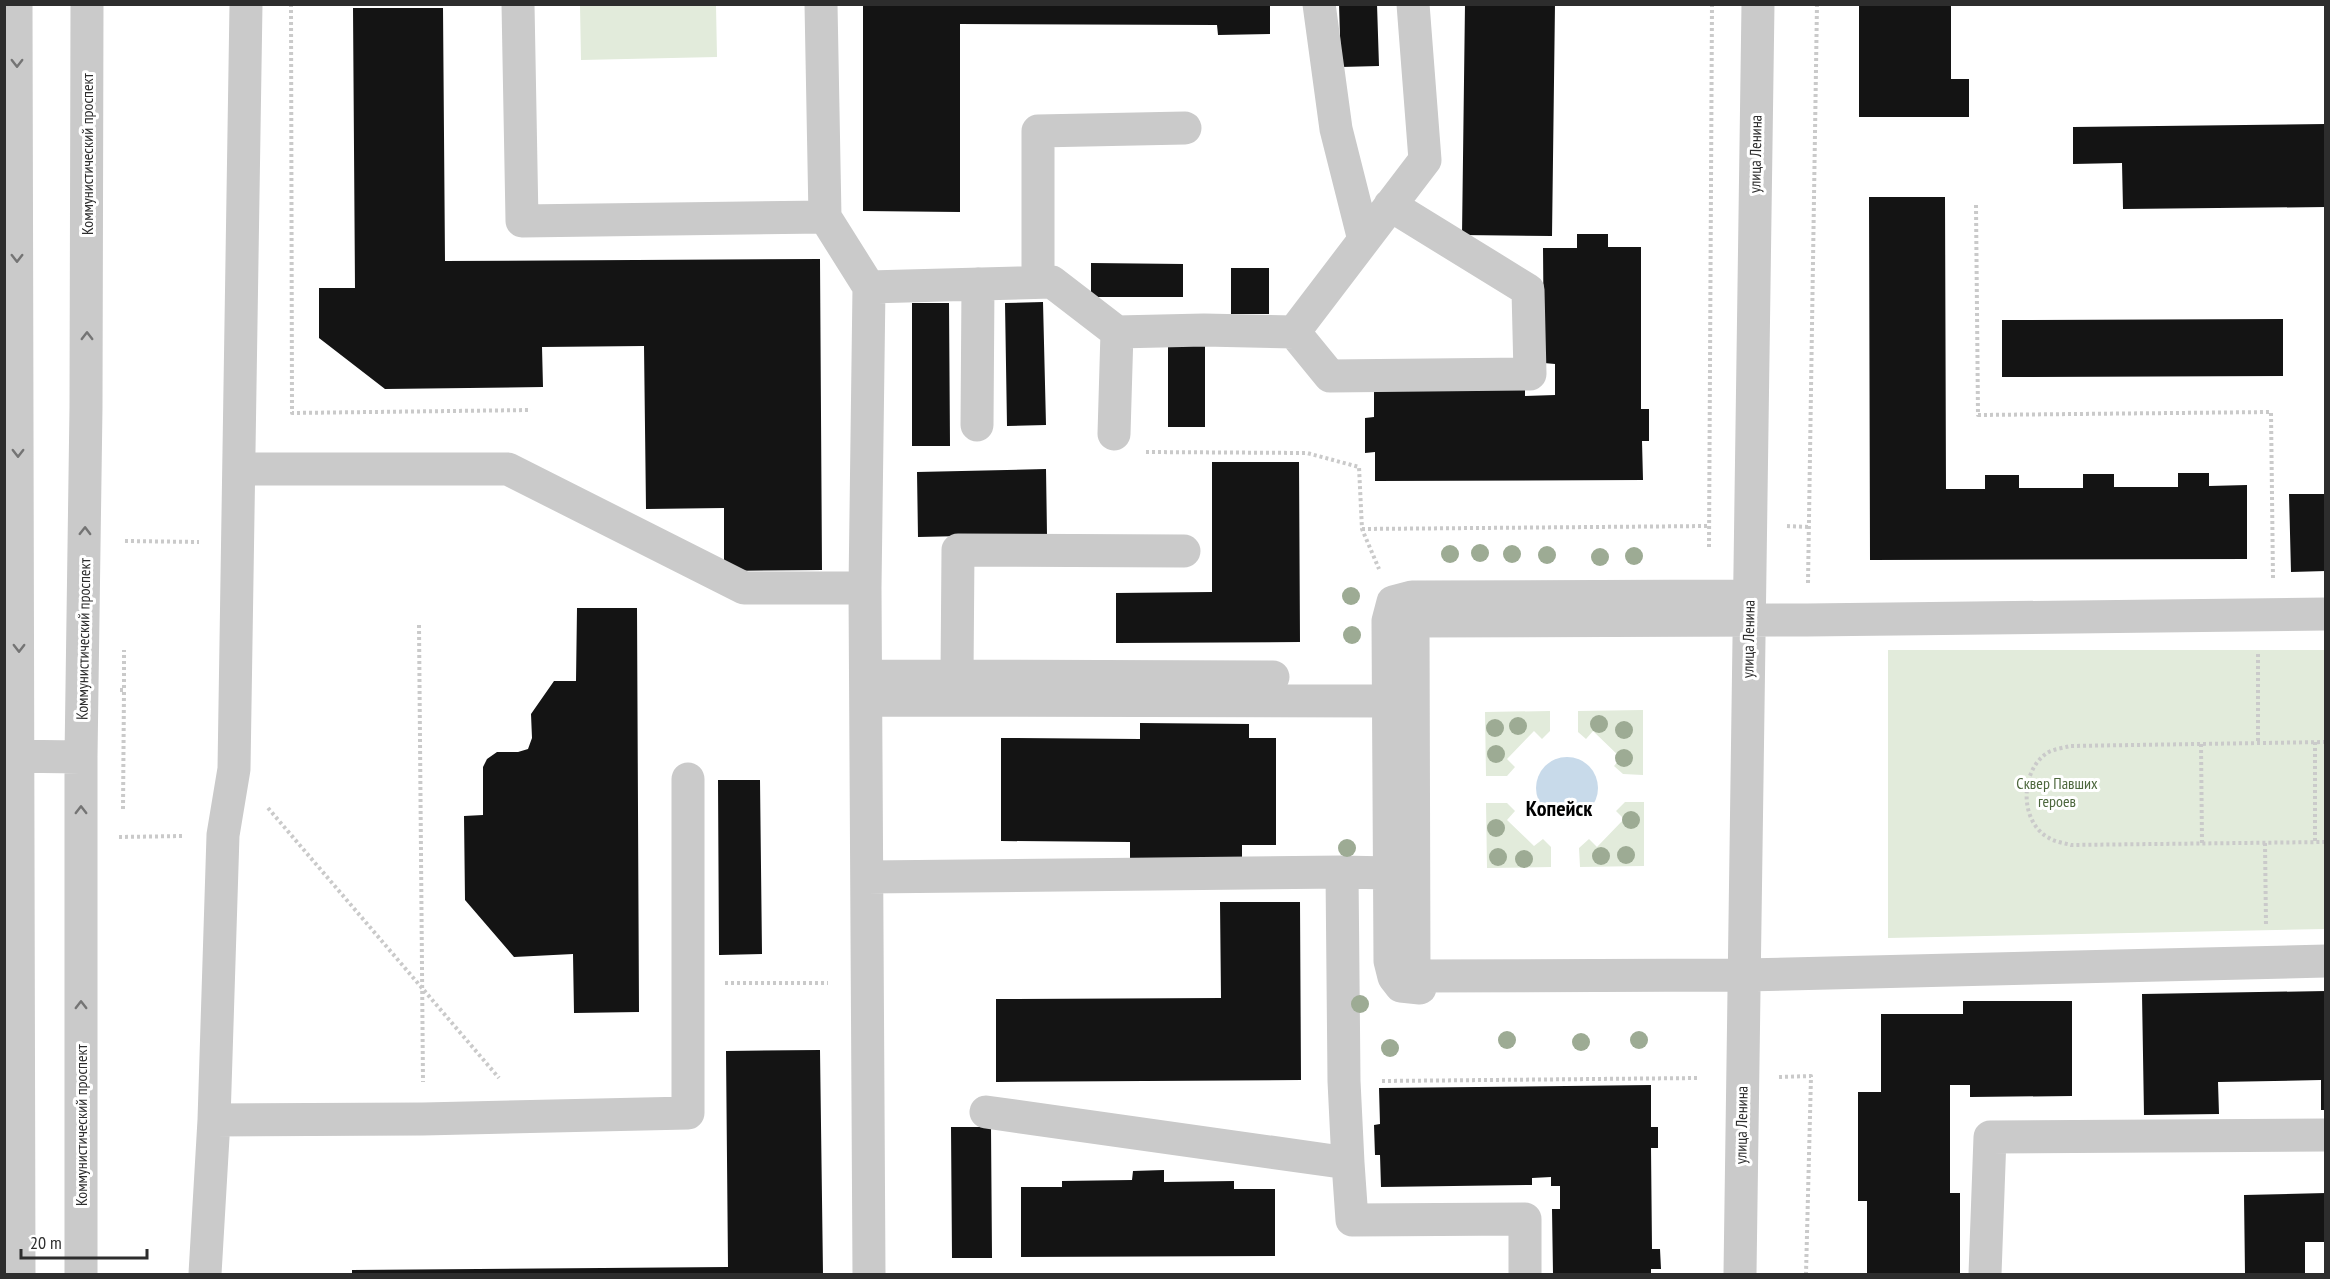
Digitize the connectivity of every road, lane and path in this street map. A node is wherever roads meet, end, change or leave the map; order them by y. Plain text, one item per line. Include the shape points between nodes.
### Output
1 (87, 4) edge
2 (246, 4) edge
3 (291, 4) edge
4 (518, 4) edge
5 (821, 4) edge
6 (1319, 4) edge
7 (1413, 4) edge
8 (1712, 4) edge
9 (1758, 4) edge
10 (1816, 4) edge
11 (12, 19) edge
12 (1185, 128) dead end
13 (1390, 205) junction
14 (1976, 205) dead end
15 (825, 217) junction
16 (1364, 240) junction
17 (1038, 282) junction
18 (978, 284) junction
19 (869, 287) junction
20 (1117, 332) junction
21 (1294, 332) junction
22 (531, 410) dead end
23 (977, 425) dead end
24 (1114, 434) dead end
25 (1142, 452) dead end
26 (240, 469) junction
27 (1709, 525) junction
28 (1362, 530) junction
29 (125, 541) dead end
30 (238, 543) junction
31 (1184, 551) dead end
32 (1709, 554) dead end
33 (865, 588) junction
34 (1393, 602) junction
35 (1749, 608) junction
36 (2325, 614) edge
37 (2266, 615) junction
38 (1807, 620) junction
39 (419, 625) dead end
40 (957, 676) junction
41 (1273, 677) dead end
42 (867, 688) junction
43 (124, 690) dead end
44 (1389, 701) junction
45 (2314, 742) junction
46 (2325, 742) edge
47 (2258, 743) junction
48 (2201, 744) junction
49 (12, 756) edge
50 (81, 757) junction
51 (234, 769) junction
52 (688, 779) dead end
53 (123, 814) dead end
54 (122, 826) dead end
55 (122, 837) dead end
56 (2316, 842) junction
57 (2325, 842) edge
58 (2202, 843) junction
59 (2265, 843) junction
60 (1342, 872) junction
61 (1390, 873) junction
62 (867, 877) junction
63 (2325, 961) edge
64 (2267, 962) junction
65 (1743, 981) junction
66 (867, 982) junction
67 (688, 984) junction
68 (422, 990) junction
69 (1773, 1077) dead end
70 (1699, 1078) dead end
71 (1344, 1081) junction
72 (986, 1112) dead end
73 (533, 1117) junction
74 (423, 1119) junction
75 (214, 1120) junction
76 (2325, 1135) edge
77 (1348, 1163) junction
78 (81, 1211) junction
79 (19, 1275) edge
80 (81, 1275) edge
81 (103, 1275) edge
82 (205, 1275) edge
83 (869, 1275) edge
84 (1525, 1275) edge
85 (1740, 1275) edge
86 (1806, 1275) edge
87 (1985, 1275) edge

50 -> 1 street, Коммунистический проспект
2 - 26 street
3 - 22 path via 291,413
4 - 15 street via 522,221
5 - 15 street
6 - 16 street via 1336,129
7 - 13 street via 1425,160
8 - 27 path
9 - 35 street, улица Ленина
10 - 38 path
11 -> 49 street
12 - 17 street via 1038,130
13 - 16 street
13 - 21 street via 1528,290 1530,374 1330,376
14 - 37 path via 1978,415 2271,412
15 - 19 street
16 - 21 street
17 - 18 street
17 - 20 street via 1052,282
18 - 19 street
18 - 23 street
19 - 33 street
20 - 21 street
20 - 24 street
25 - 28 path via 1307,453 1359,467
26 - 30 street
26 - 33 street via 508,469 744,588
27 - 28 path
27 - 32 path
28 - 34 path
29 - 30 path
30 - 51 street
31 - 40 street via 957,550
33 - 42 street
34 - 35 street via 1412,597
34 - 44 street via 1389,621
35 - 38 street
35 - 65 street, улица Ленина
35 - 65 street via 1413,621 1414,976
36 - 37 street
37 - 38 street
37 - 47 path
39 - 68 path
40 - 41 street
40 - 42 street
42 - 44 street
42 - 62 street
43 - 53 path
44 - 61 street
45 - 46 path
45 - 47 path
45 - 56 path
47 - 48 path
48 - 58 path
48 - 58 path via 2059,749 2047,753 2031,773 2026,801 2034,825 2048,838 2071,845
49 - 50 street
49 - 79 street
78 -> 50 street, Коммунистический проспект
51 - 68 path
51 - 75 street via 223,835
52 - 67 street
54 - 55 path
56 - 57 path
56 - 59 path
58 - 59 path
59 - 64 path
60 - 61 street
60 - 62 street
60 - 71 street
61 - 65 street via 1390,962 1401,986
62 - 66 street
63 - 64 street
64 - 65 street
65 - 85 street, улица Ленина
66 - 67 path
66 - 83 street
67 - 73 street via 688,1113
68 - 73 path
68 - 74 path
69 - 86 path via 1810,1076
70 - 71 path
71 - 77 street
72 - 77 street
73 - 74 street
74 - 75 street
75 - 82 street
76 - 87 street via 1990,1137
77 - 84 street via 1352,1220 1525,1219
78 - 80 street, Коммунистический проспект
78 - 81 street

